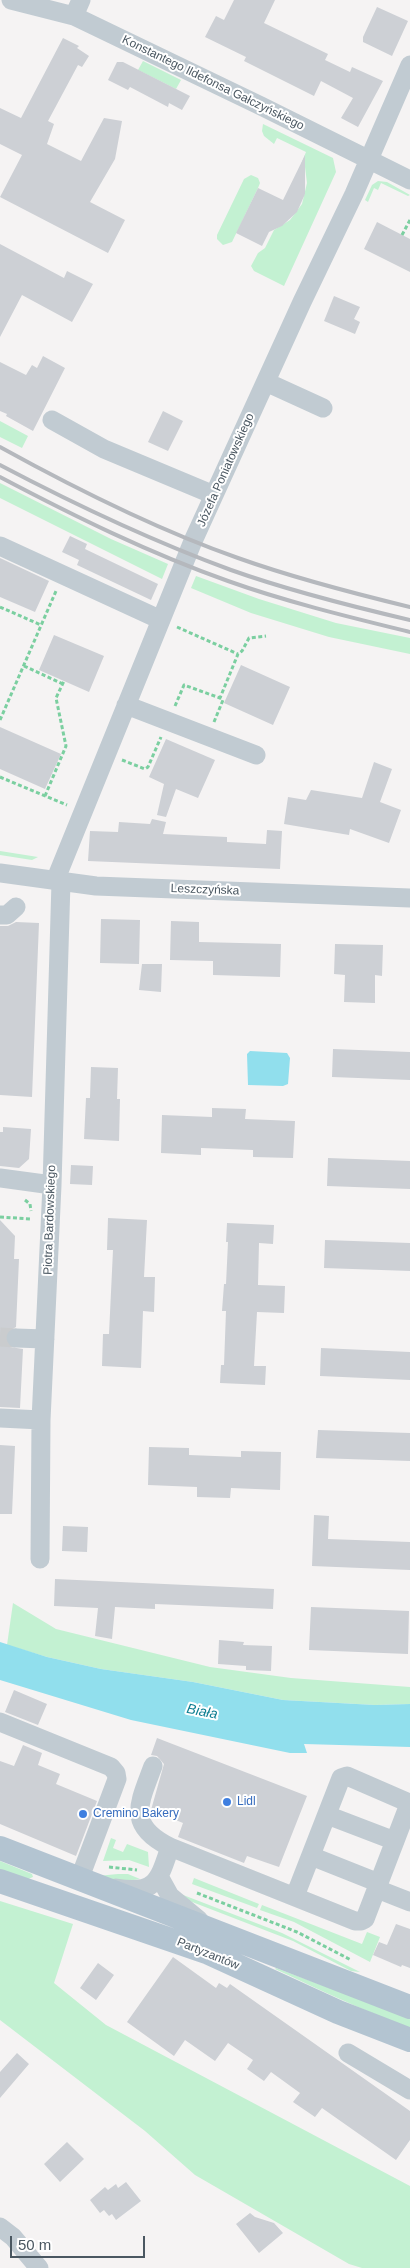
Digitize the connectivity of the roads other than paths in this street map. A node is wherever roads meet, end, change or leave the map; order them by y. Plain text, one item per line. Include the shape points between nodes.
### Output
1 (11, 0) edge
2 (77, 8) edge
3 (410, 65) edge
4 (368, 159) junction
5 (410, 180) edge
6 (266, 382) junction
7 (323, 408) dead end
8 (52, 420) dead end
9 (214, 495) junction
10 (0, 546) edge
11 (167, 622) junction
12 (126, 705) junction
13 (256, 755) dead end
14 (0, 873) edge
15 (58, 882) junction
16 (410, 898) edge
17 (0, 1178) edge
18 (52, 1185) junction
19 (16, 1338) tunnel mouth
20 (45, 1339) junction
21 (0, 1418) edge
22 (41, 1420) junction
23 (40, 1559) dead end
24 (0, 1722) edge
25 (154, 1766) dead end
26 (327, 1815) junction
27 (408, 1815) edge
28 (395, 1841) junction
29 (0, 1848) edge
30 (170, 1848) junction
31 (310, 1856) junction
32 (160, 1878) junction
33 (0, 1881) edge
34 (85, 1882) junction
35 (378, 1886) junction
36 (295, 1896) junction
37 (410, 1902) edge
38 (219, 1933) junction
39 (410, 2007) edge
40 (410, 2040) edge
41 (348, 2053) dead end
42 (410, 2090) edge
43 (0, 2227) edge
44 (39, 2268) edge

1 - 2 street, Konstantego Ildefonsa Gałczyńskiego
2 - 4 street, Konstantego Ildefonsa Gałczyńskiego
3 - 4 street, Józefa Poniatowskiego
4 - 5 street, Konstantego Ildefonsa Gałczyńskiego
4 - 6 street, Józefa Poniatowskiego
6 - 7 street
6 - 9 street, Józefa Poniatowskiego
8 - 9 street via 104,449
9 - 11 street, Józefa Poniatowskiego
10 - 11 street
11 - 12 street, Józefa Poniatowskiego
12 - 13 street
12 - 15 street, Józefa Poniatowskiego
14 - 15 street, Leszczyńska
15 - 16 street, Leszczyńska
15 - 18 street, Piotra Bardowskiego
17 - 18 street
18 - 20 street, Piotra Bardowskiego
19 - 20 street
20 - 22 street, Piotra Bardowskiego
21 - 22 street
22 - 23 street, Piotra Bardowskiego
24 - 34 street via 111,1767 116,1773 117,1779
25 - 30 street via 139,1813 148,1832
26 - 27 street via 341,1778 347,1776 403,1798 407,1802
26 - 28 street
26 - 31 street
27 - 28 street
28 - 35 street
29 - 34 main road, Partyzantów
30 - 32 street
30 - 36 street
31 - 35 street
31 - 36 street
32 - 34 street via 139,1890
32 - 38 street via 181,1907
33 - 40 main road, Partyzantów via 209,1953 338,2012
34 - 38 main road, Partyzantów
35 - 36 street via 361,1922
35 - 37 street
38 - 39 main road, Partyzantów
41 - 42 street
43 - 44 street via 14,2237

